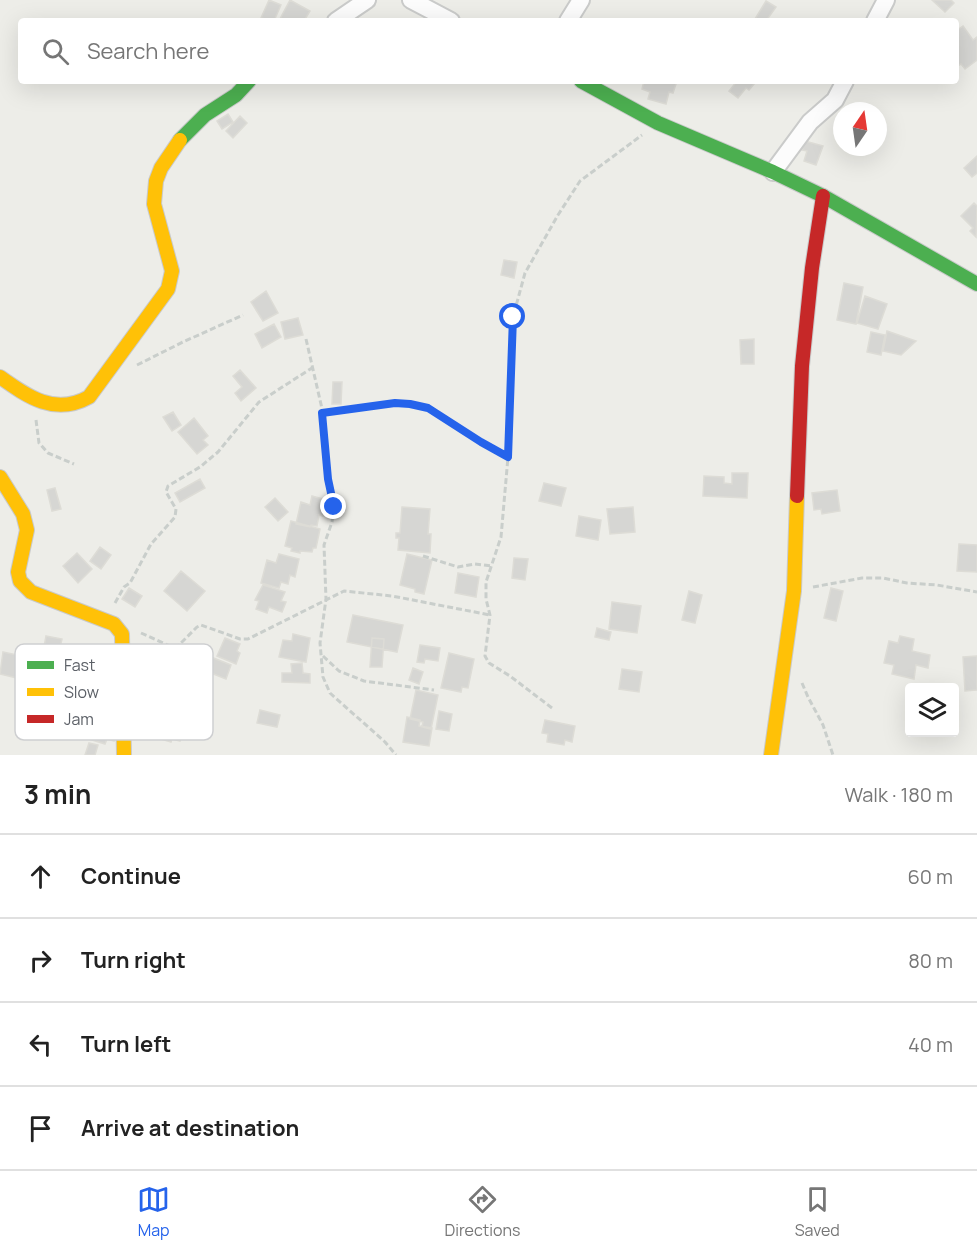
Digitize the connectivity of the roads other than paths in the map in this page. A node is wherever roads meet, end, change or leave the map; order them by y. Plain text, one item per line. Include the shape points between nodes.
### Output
1 (367, 0) edge
2 (411, 0) edge
3 (581, 0) edge
4 (885, 0) edge
5 (340, 18) edge
6 (446, 18) edge
7 (570, 18) edge
8 (876, 18) edge
9 (246, 84) edge
10 (587, 84) edge
11 (843, 84) edge
12 (773, 172) junction
13 (823, 196) junction
14 (977, 284) edge
15 (0, 377) edge
16 (0, 477) edge
17 (122, 644) edge
18 (124, 740) edge
19 (124, 755) edge
20 (771, 755) edge

1 - 5 street
2 - 6 street
3 - 7 street
4 - 8 street
9 - 15 street via 204,115 176,144 161,168 154,204 172,271 168,289 102,380 84,400 61,406 26,396
10 - 12 street via 658,123
11 - 12 street via 835,100 810,122
12 - 13 street
13 - 14 street
13 - 20 street via 802,366 794,591
16 - 17 street via 23,514 27,530 18,572 20,580 32,592 114,624 122,634
18 - 19 street

